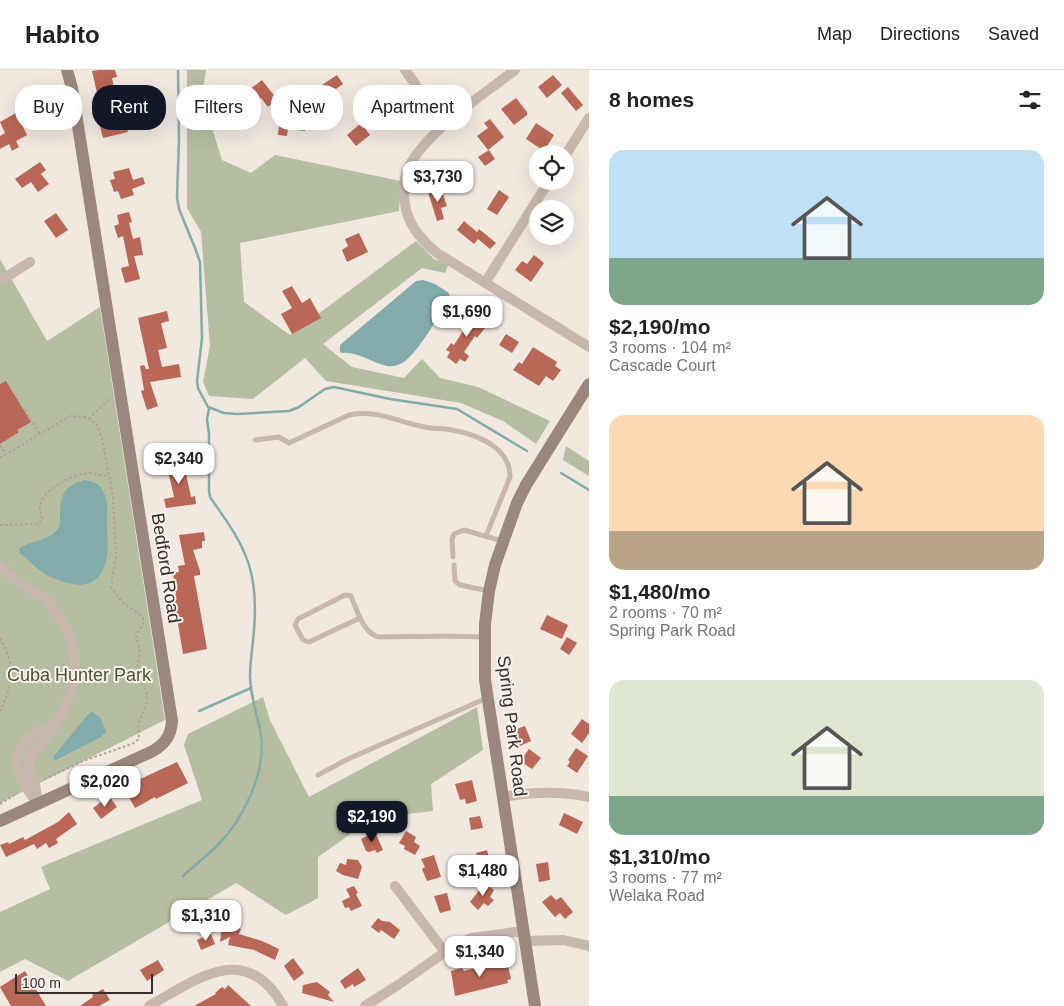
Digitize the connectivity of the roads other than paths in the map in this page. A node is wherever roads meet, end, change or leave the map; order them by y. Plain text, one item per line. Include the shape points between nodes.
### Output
1 (67, 70) edge
2 (405, 70) edge
3 (515, 70) edge
4 (416, 85) edge
5 (472, 104) edge
6 (589, 118) edge
7 (440, 130) edge
8 (572, 145) edge
9 (543, 190) edge
10 (30, 262) dead end
11 (0, 281) edge
12 (484, 283) junction
13 (589, 347) edge
14 (587, 391) edge
15 (255, 440) dead end
16 (486, 536) junction
17 (503, 541) junction
18 (453, 557) dead end
19 (454, 565) dead end
20 (0, 566) edge
21 (489, 591) junction
22 (360, 618) junction
23 (485, 637) junction
24 (487, 698) junction
25 (318, 775) dead end
26 (503, 797) junction
27 (589, 797) edge
28 (38, 803) junction
29 (0, 821) edge
30 (395, 886) dead end
31 (493, 935) junction
32 (524, 936) junction
33 (589, 946) edge
34 (445, 952) junction
35 (149, 1006) edge
36 (283, 1006) edge
37 (365, 1006) edge
38 (535, 1006) edge

1 - 28 street, Bedford Road via 172,721 171,730 162,745
2 - 4 street
3 - 5 street
6 - 8 street
7 - 12 street via 421,149 408,169 405,207 413,227 428,245
9 - 12 street
10 - 11 street
12 - 13 street
14 - 17 street, Spring Park Road via 526,485
15 - 16 lane via 279,437 288,443 349,415 358,414 376,414 476,436 504,455 510,469 510,477
16 - 17 lane
16 - 18 lane via 464,530 454,534
17 - 21 street, Spring Park Road
19 - 21 lane via 455,581 460,585
20 - 28 street via 45,599 57,613 70,636 75,660 73,688 63,712 28,763
21 - 23 street, Spring Park Road
22 - 22 lane via 350,596 345,595 298,619 295,625 303,640 309,642
22 - 23 lane via 366,629 378,637
23 - 24 street, Spring Park Road
24 - 25 lane
24 - 26 street, Spring Park Road
26 - 27 street via 550,793
26 - 32 street, Spring Park Road
28 - 29 street, Bedford Road
30 - 34 street
31 - 32 street
31 - 34 street via 471,938
31 - 34 lane via 492,952 455,962 449,960
32 - 33 street
32 - 38 street, Spring Park Road
34 - 37 street
35 - 36 street via 203,976 225,969 252,975 266,983

